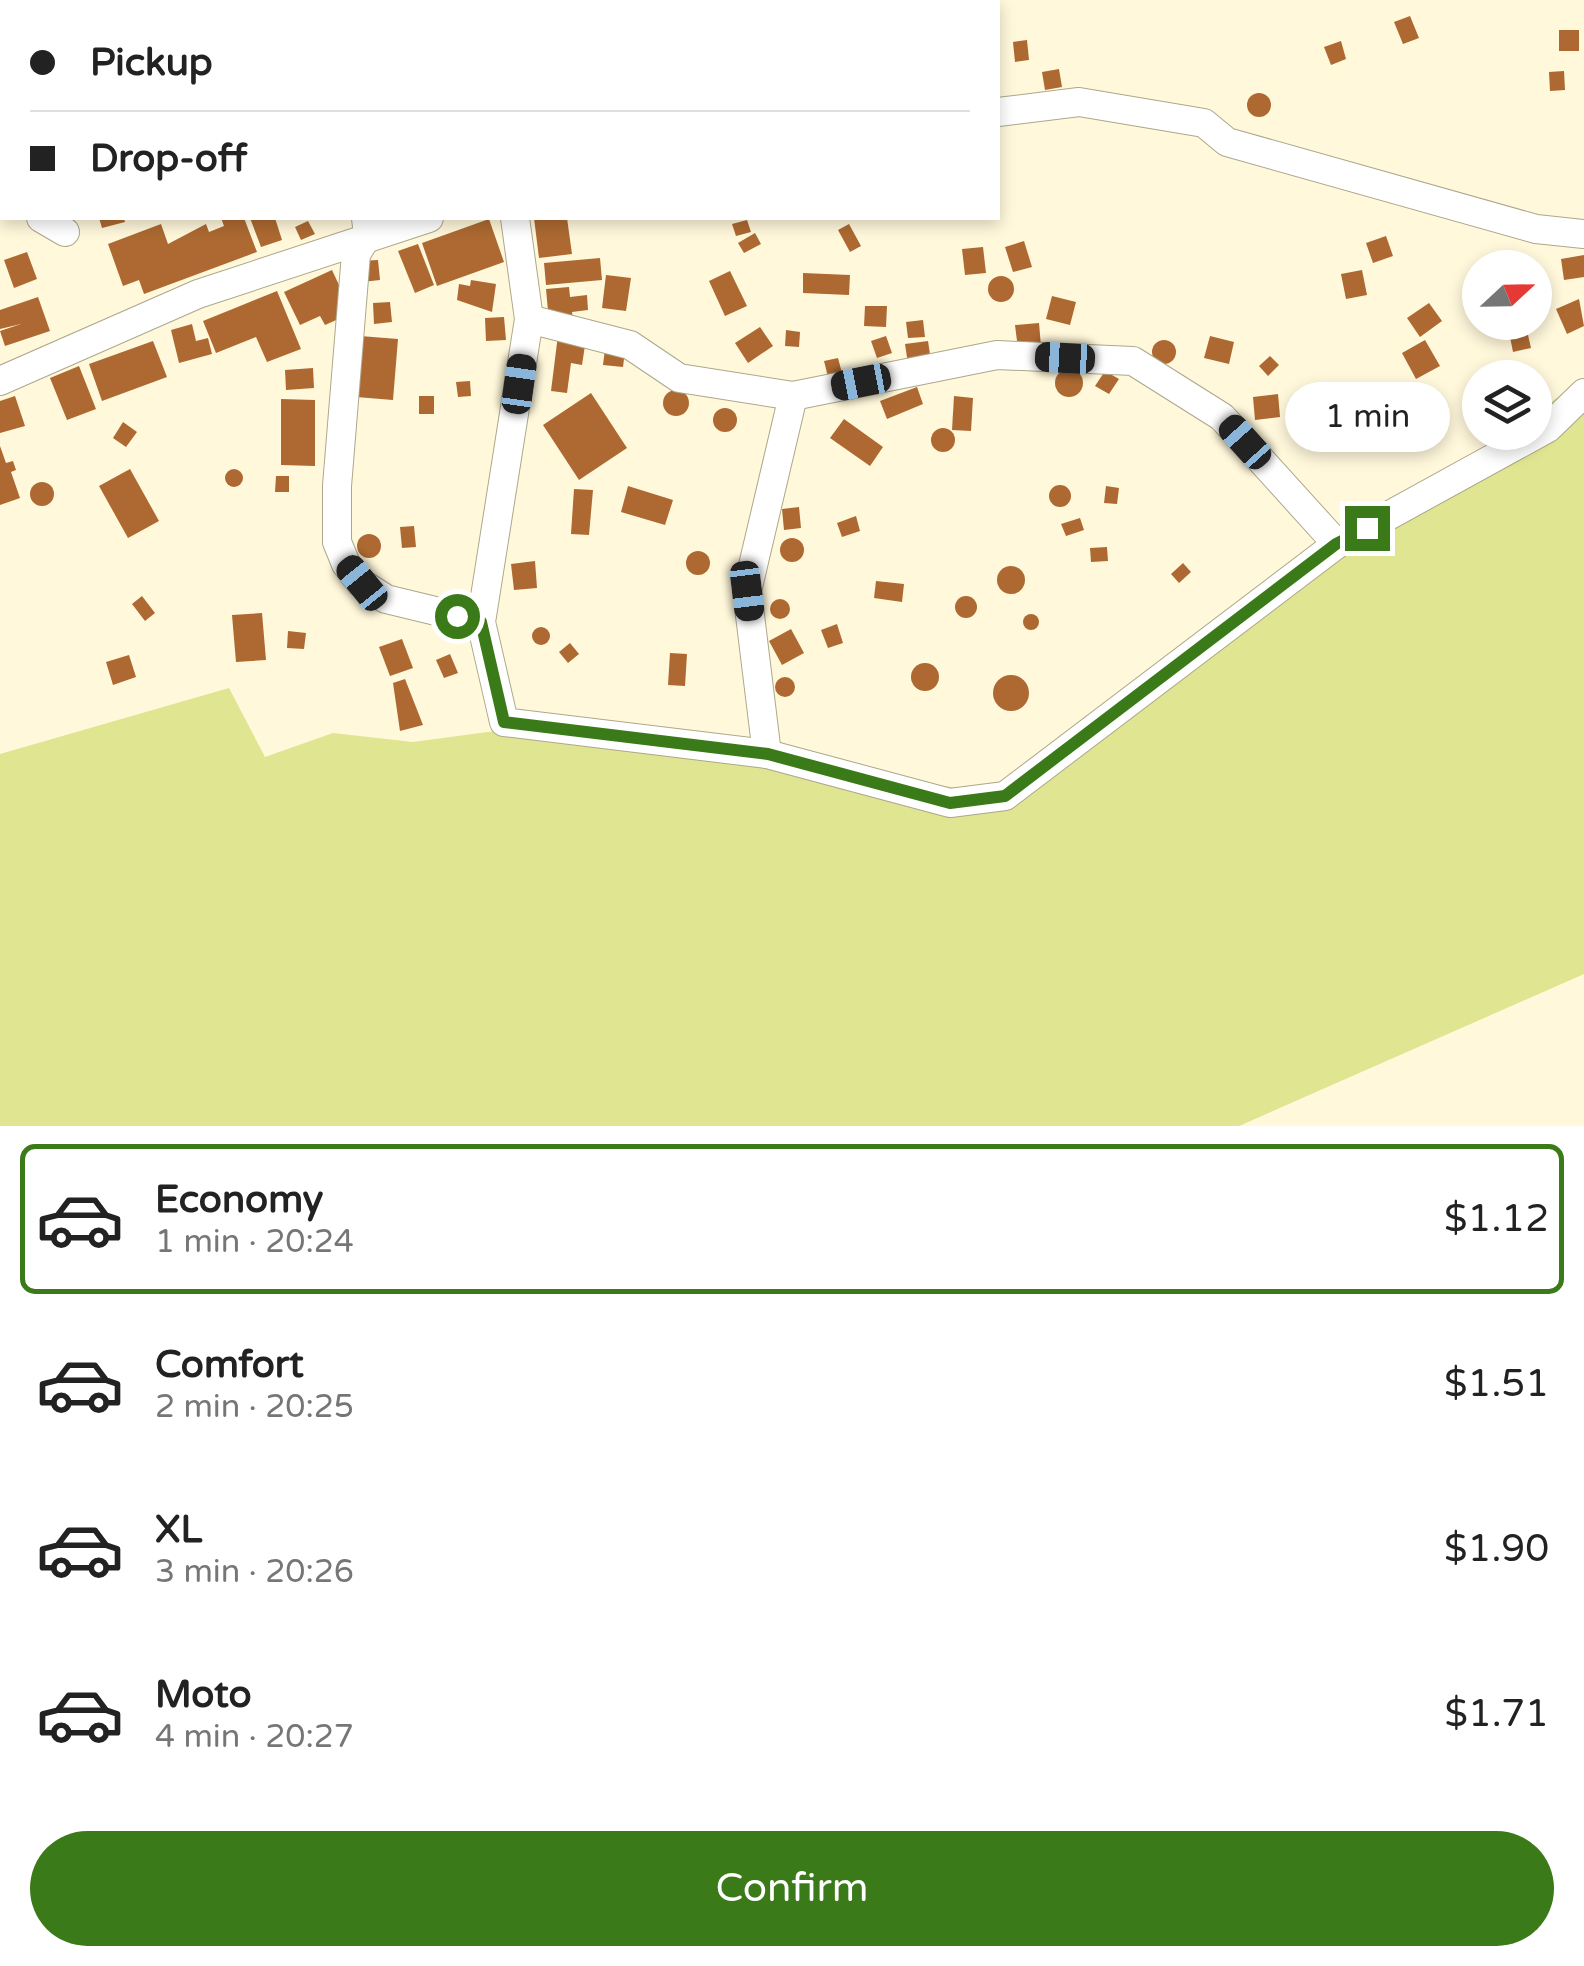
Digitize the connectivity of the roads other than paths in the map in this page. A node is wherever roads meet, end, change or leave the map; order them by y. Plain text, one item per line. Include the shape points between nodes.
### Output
1 (1000, 112) edge
2 (413, 220) edge
3 (515, 220) edge
4 (367, 226) edge
5 (1584, 234) edge
6 (529, 320) junction
7 (0, 382) edge
8 (1584, 393) edge
9 (793, 396) junction
10 (1336, 544) junction
11 (481, 622) junction
12 (768, 754) junction

1 - 5 street via 1079,102 1204,123 1227,142 1536,229
2 - 4 street
3 - 6 street
4 - 7 street
4 - 11 street via 356,254 337,542 362,583 386,599
6 - 9 street via 630,345 679,378
6 - 11 street
8 - 10 street via 1548,428
9 - 10 street via 996,355 1133,361 1222,417
9 - 12 street via 747,591
10 - 12 street via 1005,796 950,803
11 - 12 street via 504,722

